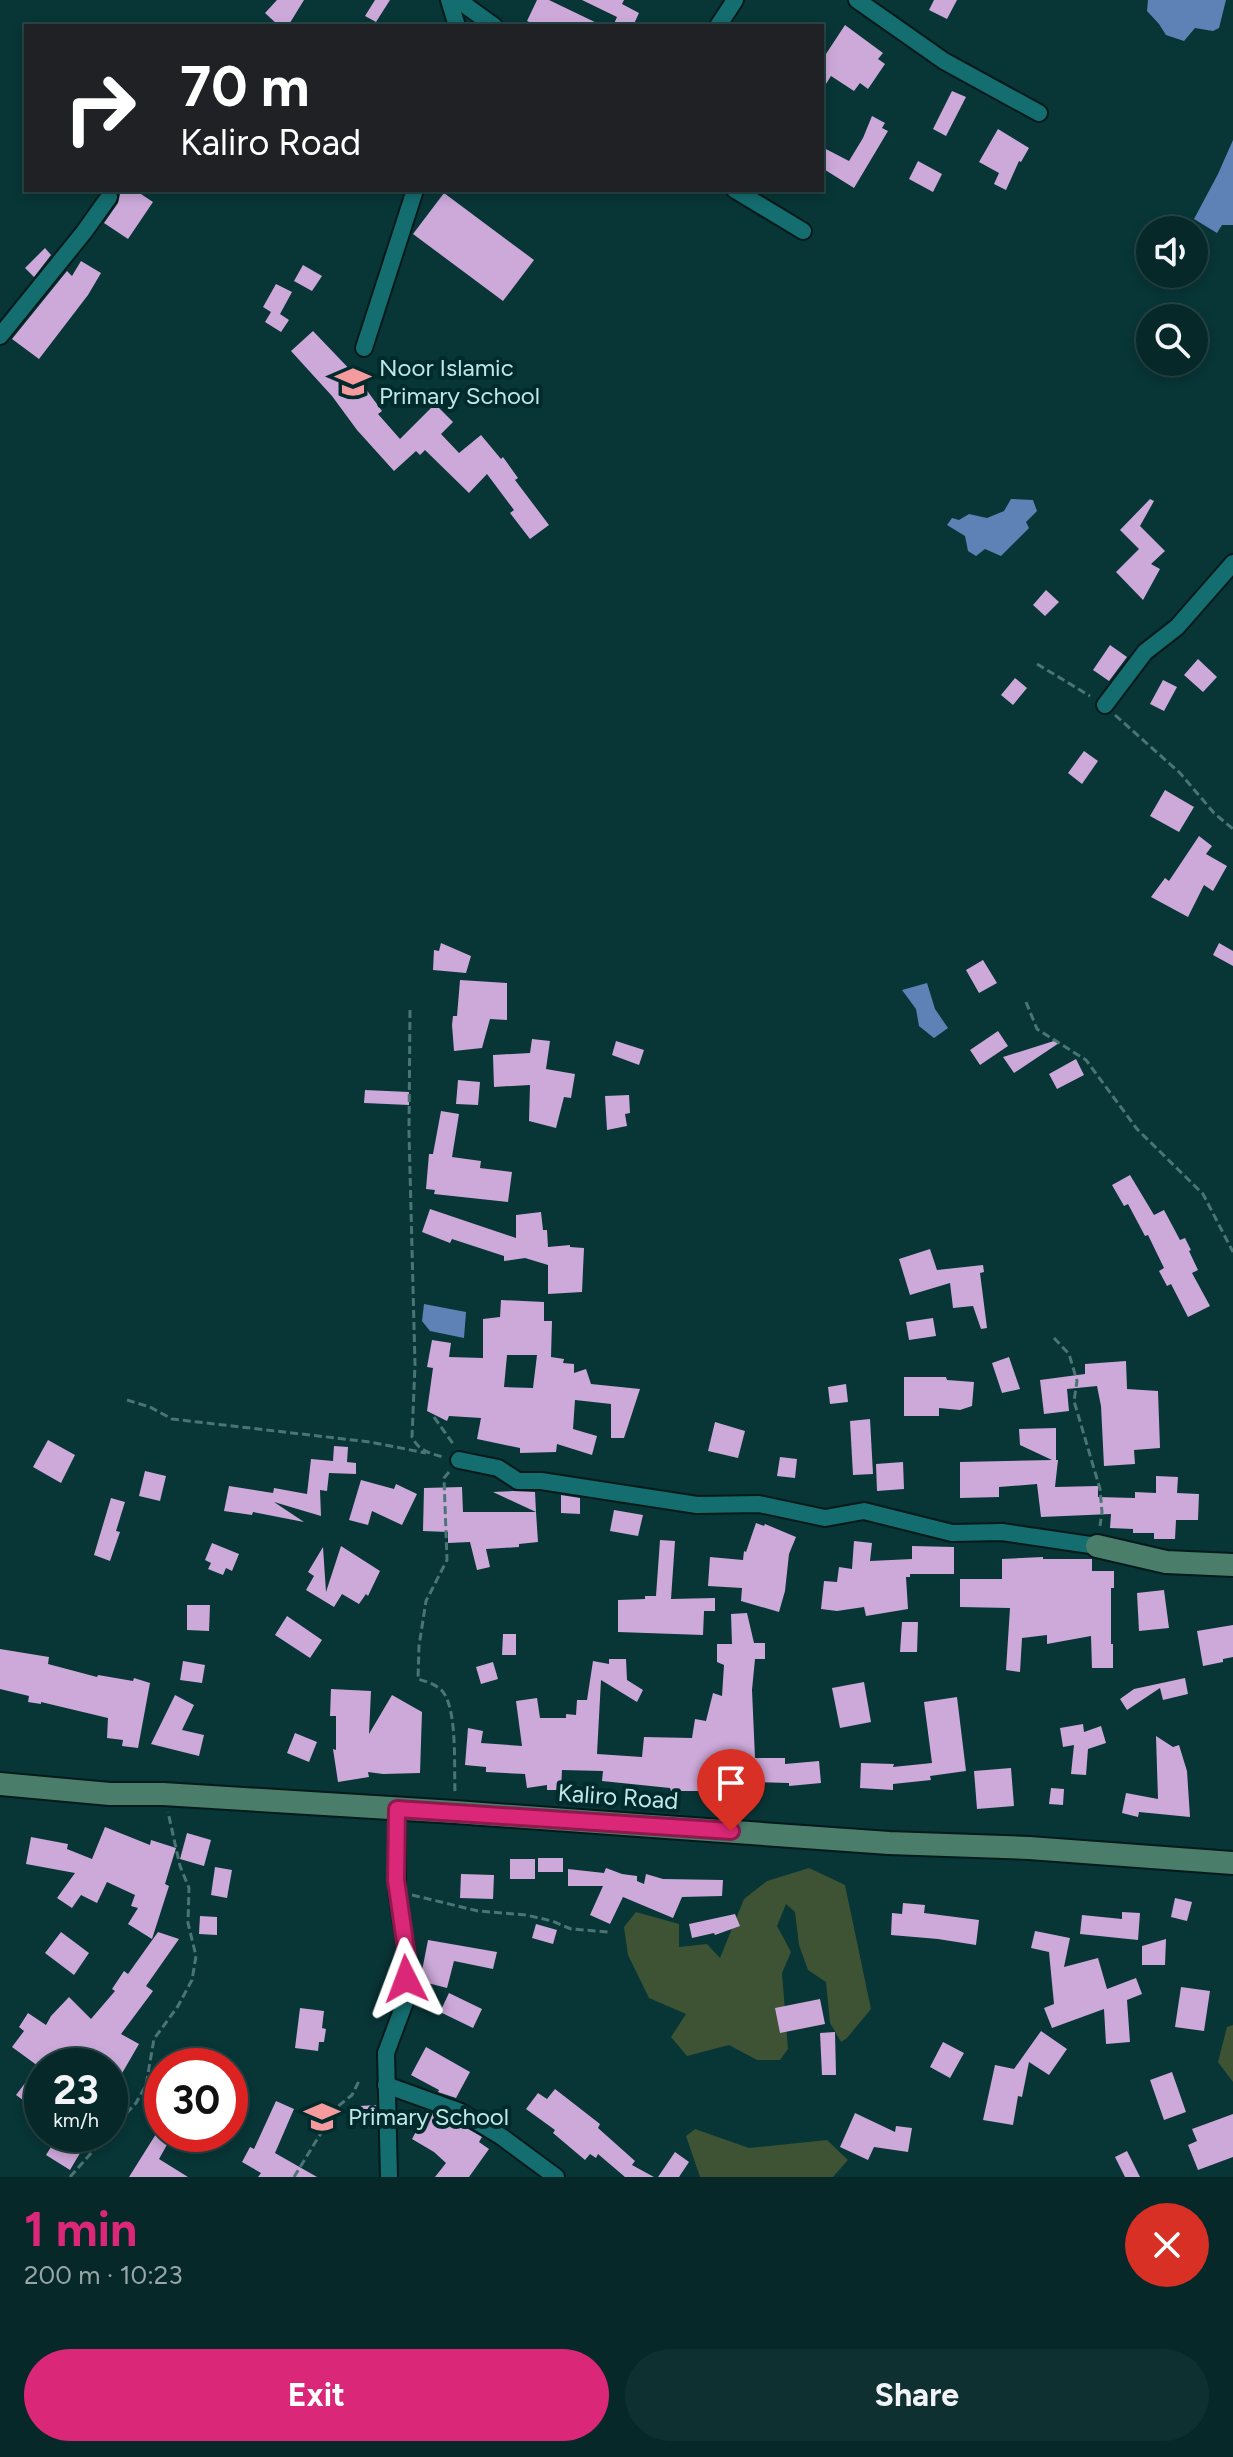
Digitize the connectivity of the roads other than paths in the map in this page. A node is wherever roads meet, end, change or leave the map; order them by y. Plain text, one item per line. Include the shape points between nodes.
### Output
1 (449, 0) edge
2 (458, 0) edge
3 (735, 0) edge
4 (857, 0) edge
5 (456, 24) edge
6 (491, 24) edge
7 (719, 24) edge
8 (1039, 113) dead end
9 (414, 192) edge
10 (738, 192) edge
11 (109, 197) dead end
12 (803, 231) dead end
13 (0, 336) edge
14 (364, 348) dead end
15 (1233, 563) edge
16 (1105, 705) road end
17 (459, 1460) road end
18 (1097, 1546) joint
19 (1233, 1565) edge
20 (0, 1784) edge
21 (397, 1809) junction
22 (1233, 1863) edge
23 (386, 2085) junction
24 (389, 2177) edge
25 (556, 2177) edge

1 - 5 street
2 - 6 street
3 - 7 street
4 - 8 street via 944,61
9 - 14 street
10 - 12 street
11 - 13 street
15 - 16 street via 1177,627 1145,652
17 - 18 street via 498,1468 518,1481 697,1505 759,1504 825,1518 864,1511 952,1533 1002,1532
18 - 19 main road via 1166,1562
20 - 21 main road, Kaliro Road
21 - 22 main road, Kaliro Road
21 - 23 street via 397,1891 407,1956 405,2002 386,2053
23 - 24 street
23 - 25 street via 461,2112

